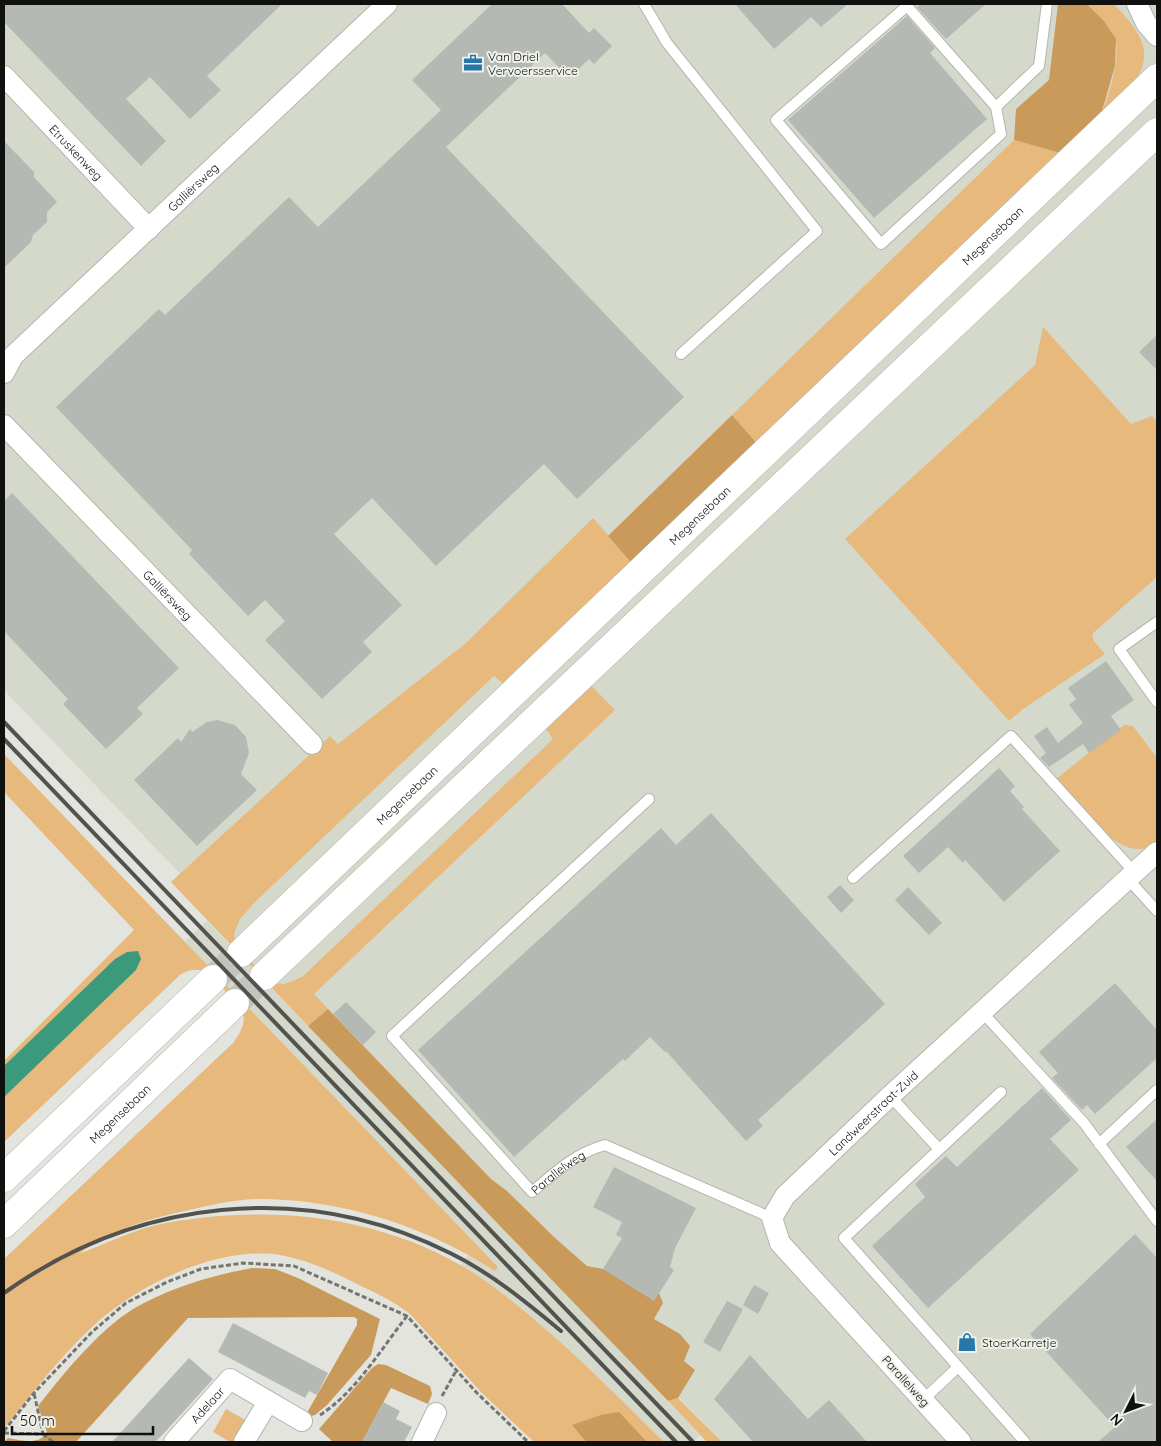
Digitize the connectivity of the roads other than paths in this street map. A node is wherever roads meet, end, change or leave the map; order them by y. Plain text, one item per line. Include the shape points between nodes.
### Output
1 (387, 4) edge
2 (644, 4) edge
3 (1047, 4) edge
4 (1136, 4) edge
5 (1150, 4) edge
6 (1157, 10) edge
7 (1157, 36) edge
8 (4, 76) edge
9 (1157, 78) edge
10 (996, 107) junction
11 (1157, 132) edge
12 (149, 229) junction
13 (680, 354) dead end
14 (4, 372) edge
15 (4, 425) edge
16 (1157, 622) edge
17 (1157, 702) edge
18 (312, 744) dead end
19 (649, 800) dead end
20 (1157, 852) edge
21 (1131, 876) junction
22 (853, 878) dead end
23 (1157, 911) edge
24 (242, 953) tunnel mouth
25 (264, 976) tunnel mouth
26 (213, 980) tunnel mouth
27 (235, 1003) tunnel mouth
28 (982, 1012) junction
29 (1157, 1090) edge
30 (1001, 1092) dead end
31 (890, 1096) junction
32 (1099, 1144) junction
33 (939, 1150) junction
34 (4, 1178) edge
35 (772, 1218) junction
36 (1157, 1221) edge
37 (4, 1224) edge
38 (958, 1367) junction
39 (923, 1400) junction
40 (268, 1402) junction
41 (436, 1413) road end
42 (302, 1422) road end
43 (174, 1442) edge
44 (244, 1442) edge
45 (422, 1442) edge
46 (961, 1442) edge
47 (1024, 1442) edge

1 - 12 street, Galliërsweg
2 - 13 lane via 667,43 817,231
3 - 10 lane via 1039,66
4 - 7 street
5 - 6 street
8 - 12 street, Etruskenweg
9 - 24 main road, Megensebaan
10 - 10 lane via 1001,134 881,244 776,120 907,6
11 - 25 main road
12 - 14 street, Galliërsweg via 14,356
15 - 18 street, Galliërsweg
16 - 17 lane via 1119,649
19 - 35 lane, Parallelweg via 392,1036 532,1192 585,1151 605,1145
20 - 21 street, Landweerstraat-Zuid
21 - 22 lane via 1011,736
21 - 23 lane
21 - 28 street, Landweerstraat-Zuid
26 - 34 main road
27 - 37 main road, Megensebaan
28 - 31 street, Landweerstraat-Zuid
28 - 32 lane via 1084,1123
29 - 32 lane
30 - 33 lane
31 - 33 lane
31 - 35 street, Landweerstraat-Zuid via 785,1196
32 - 36 lane
33 - 38 lane via 844,1238
35 - 39 street, Parallelweg via 780,1243
38 - 39 lane
38 - 47 lane
39 - 46 street, Parallelweg
40 - 42 street, Adelaar
40 - 43 street, Adelaar via 230,1378
40 - 44 street
41 - 45 street

